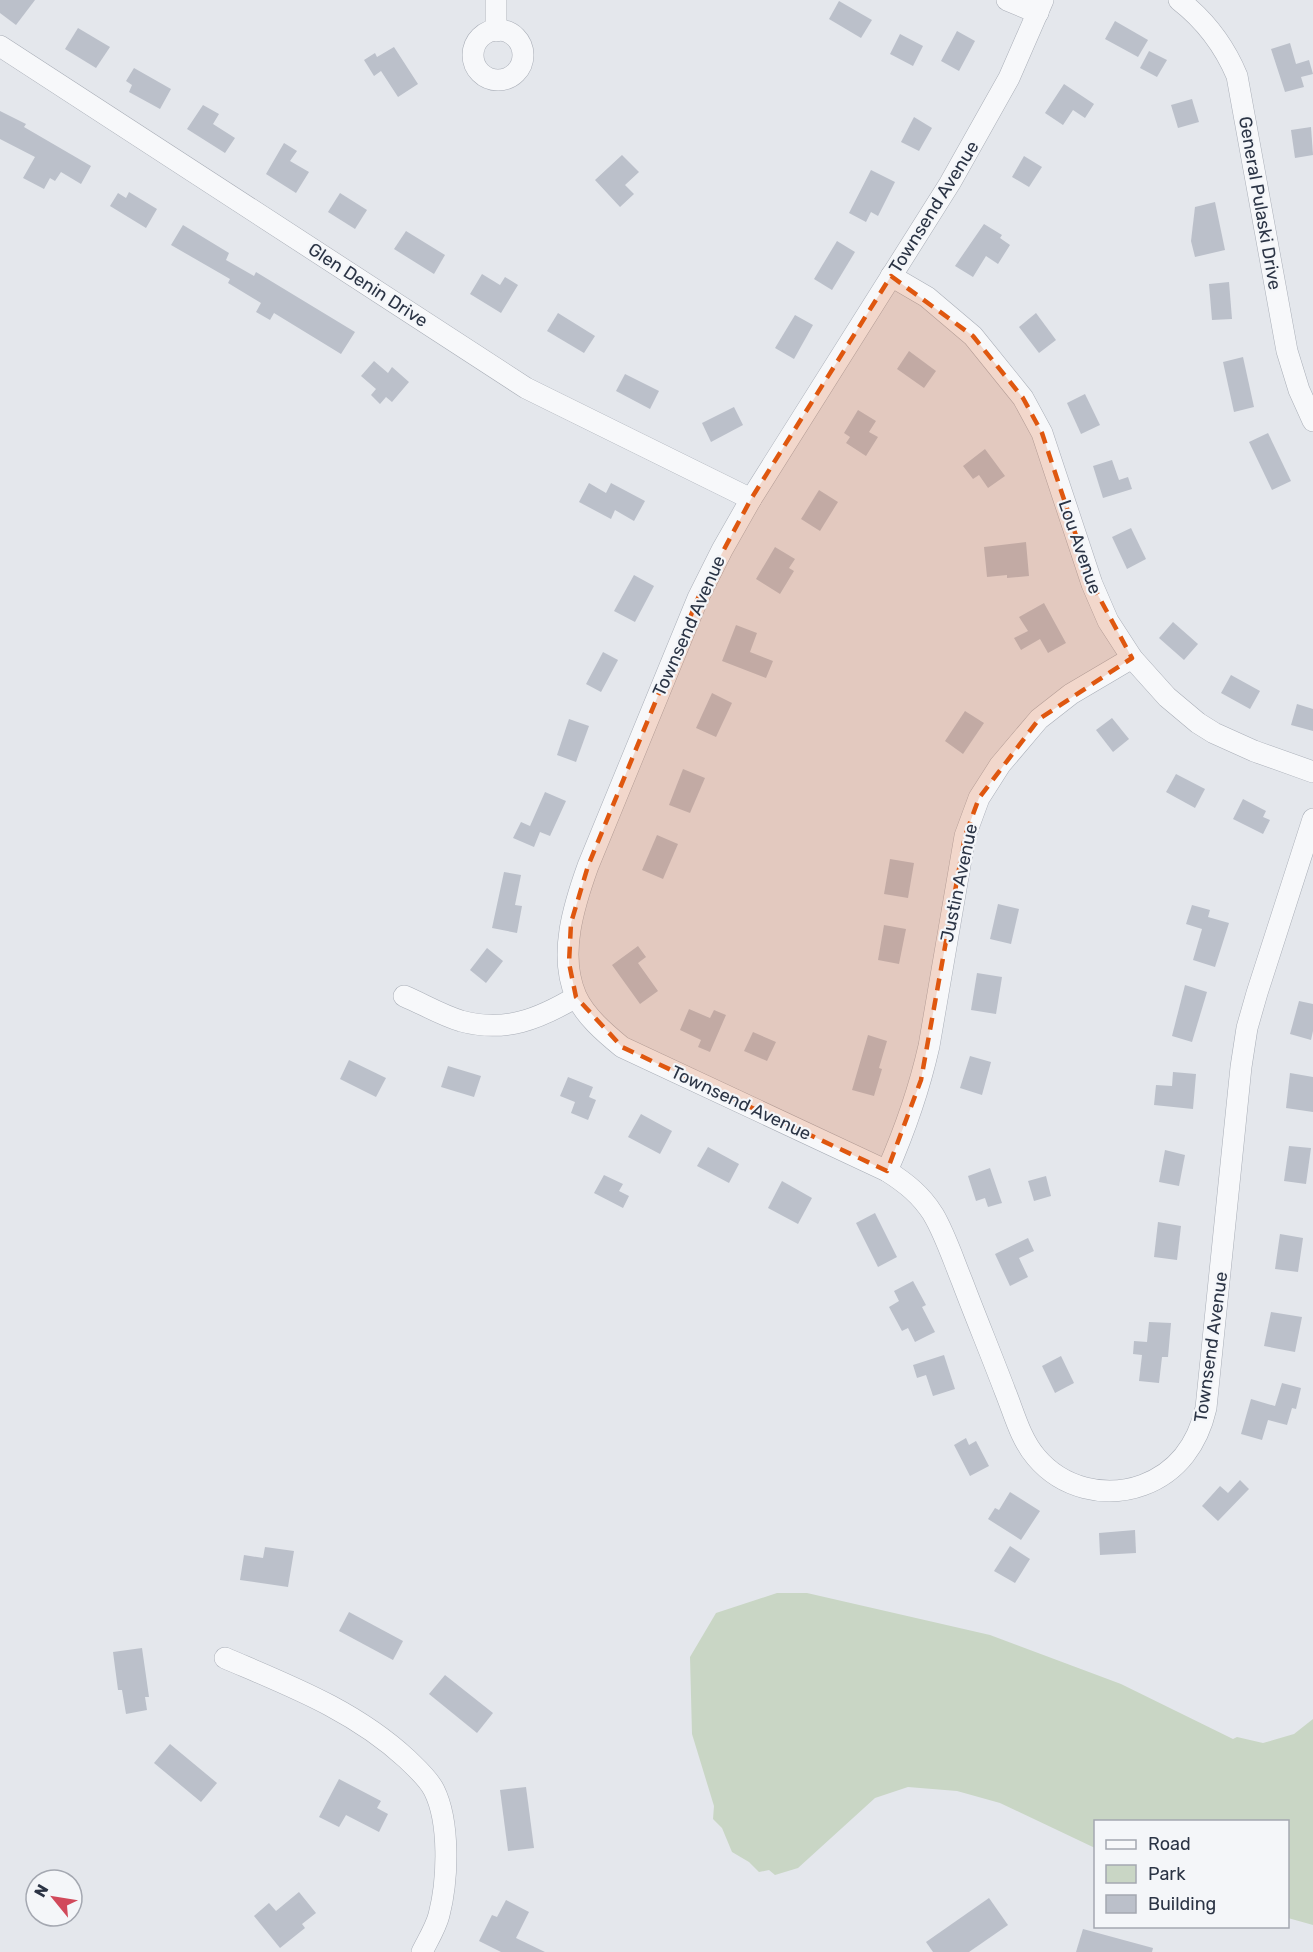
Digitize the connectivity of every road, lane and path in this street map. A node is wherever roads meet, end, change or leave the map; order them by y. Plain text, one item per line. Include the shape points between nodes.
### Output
1 (496, 0) edge
2 (1007, 0) edge
3 (1179, 0) edge
4 (1040, 7) edge
5 (496, 30) dead end
6 (0, 46) edge
7 (891, 276) junction
8 (1313, 421) edge
9 (751, 499) junction
10 (1132, 658) junction
11 (1313, 772) edge
12 (1313, 819) edge
13 (404, 996) dead end
14 (576, 997) junction
15 (887, 1171) junction
16 (225, 1658) dead end
17 (422, 1952) edge

1 - 5 street
2 - 4 street
3 - 8 street, General Pulaski Drive via 1213,33 1237,76 1287,351
4 - 7 street, Townsend Avenue via 990,113 951,183
6 - 9 street, Glen Denin Drive via 526,388
7 - 9 street, Townsend Avenue
7 - 10 street, Lou Avenue via 927,297 973,336 1023,398 1042,433 1096,594
9 - 14 street, Townsend Avenue via 698,598 588,866 575,903 569,943
10 - 11 street, Lou Avenue via 1167,697 1206,728 1254,752
10 - 15 street, Justin Avenue via 1071,694 1040,719 1000,765 979,798 965,836 921,1080
12 - 15 street, Townsend Avenue via 1247,1028 1206,1408 1188,1452 1171,1469 1136,1488 1104,1491 1073,1484 1041,1462 1019,1428 934,1215 908,1184
13 - 14 street via 477,1025 523,1023
14 - 15 street, Townsend Avenue via 603,1031 622,1047
16 - 17 street via 344,1711 394,1747 433,1789 442,1814 447,1872 439,1916

